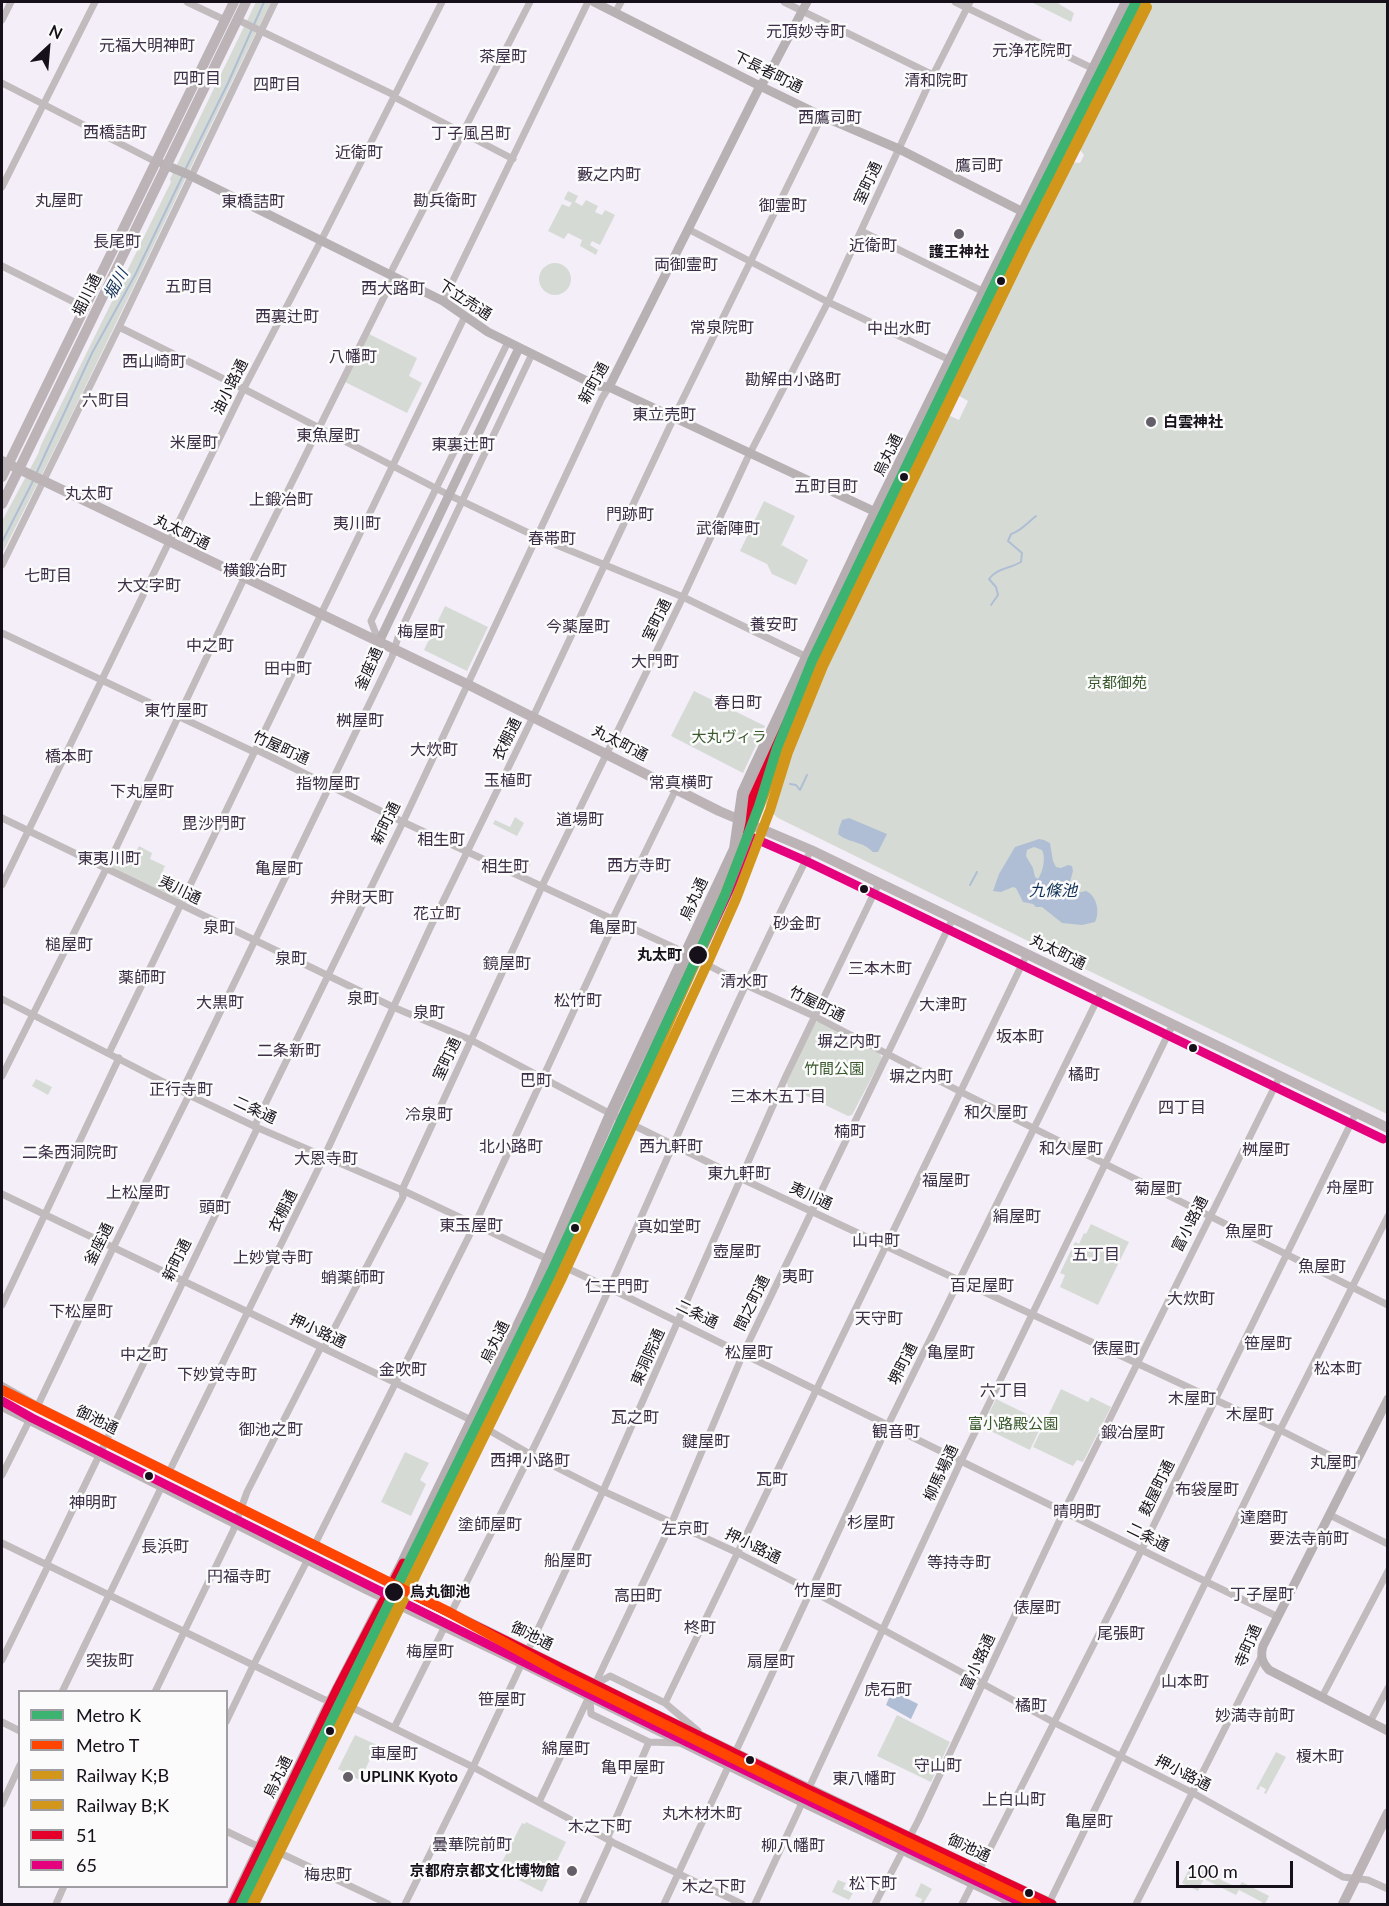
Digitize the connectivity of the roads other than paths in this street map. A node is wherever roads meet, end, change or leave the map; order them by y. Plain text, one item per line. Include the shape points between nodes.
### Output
1 (11, 2) edge
2 (95, 2) edge
3 (187, 2) edge
4 (234, 2) edge
5 (246, 2) edge
6 (275, 2) edge
7 (442, 2) edge
8 (530, 2) edge
9 (588, 2) edge
10 (594, 2) edge
11 (621, 2) edge
12 (784, 2) edge
13 (807, 2) edge
14 (955, 2) edge
15 (1127, 2) edge
16 (1137, 2) edge
17 (969, 4) edge
18 (802, 11) junction
19 (615, 13) junction
20 (2, 20) edge
21 (225, 20) junction
22 (242, 21) junction
23 (260, 30) junction
24 (1098, 71) junction
25 (933, 75) junction
26 (2, 83) edge
27 (760, 86) junction
28 (394, 96) junction
29 (43, 104) junction
30 (822, 116) junction
31 (462, 133) junction
32 (899, 149) junction
33 (513, 159) junction
34 (156, 162) junction
35 (171, 167) junction
36 (189, 175) junction
37 (2, 187) edge
38 (1028, 214) junction
39 (688, 229) junction
40 (861, 231) junction
41 (321, 240) junction
42 (752, 262) junction
43 (2, 266) edge
44 (392, 275) junction
45 (984, 292) junction
46 (443, 301) junction
47 (828, 302) junction
48 (84, 307) junction
49 (465, 316) junction
50 (119, 327) junction
51 (508, 342) junction
52 (519, 348) junction
53 (532, 354) junction
54 (956, 363) junction
55 (609, 387) junction
56 (244, 389) junction
57 (675, 418) junction
58 (318, 428) junction
59 (751, 453) junction
60 (5, 463) edge
61 (393, 466) junction
62 (23, 472) junction
63 (2, 477) edge
64 (41, 480) junction
65 (436, 489) junction
66 (449, 495) junction
67 (462, 502) junction
68 (2, 504) edge
69 (880, 514) junction
70 (537, 537) junction
71 (168, 542) junction
72 (604, 564) junction
73 (2, 566) edge
74 (244, 578) junction
75 (405, 586) junction
76 (418, 593) junction
77 (683, 597) junction
78 (322, 615) junction
79 (2, 633) edge
80 (379, 642) junction
81 (394, 649) junction
82 (811, 659) junction
83 (101, 679) junction
84 (469, 685) junction
85 (179, 717) junction
86 (533, 717) junction
87 (256, 751) junction
88 (607, 754) junction
89 (330, 786) junction
90 (676, 789) junction
91 (2, 818) edge
92 (745, 821) junction
93 (403, 822) junction
94 (27, 831) junction
95 (811, 850) junction
96 (467, 852) junction
97 (106, 869) junction
98 (879, 883) junction
99 (2, 885) edge
100 (543, 886) junction
101 (181, 905) junction
102 (953, 918) junction
103 (614, 920) junction
104 (255, 941) junction
105 (1028, 954) junction
106 (690, 956) junction
107 (328, 976) junction
108 (746, 985) junction
109 (1102, 990) junction
110 (2, 999) edge
111 (393, 1007) junction
112 (32, 1014) junction
113 (814, 1016) junction
114 (1173, 1024) junction
115 (471, 1040) junction
116 (109, 1053) junction
117 (886, 1054) junction
118 (119, 1058) junction
119 (2, 1076) edge
120 (1280, 1076) junction
121 (543, 1078) junction
122 (182, 1091) junction
123 (961, 1092) junction
124 (189, 1095) junction
125 (1356, 1113) junction
126 (617, 1117) junction
127 (256, 1127) junction
128 (1388, 1128) edge
129 (1034, 1129) junction
130 (673, 1145) junction
131 (324, 1156) junction
132 (1105, 1164) junction
133 (740, 1178) junction
134 (402, 1190) junction
135 (2, 1194) edge
136 (811, 1211) junction
137 (44, 1215) junction
138 (1209, 1215) junction
139 (1388, 1216) edge
140 (475, 1224) junction
141 (887, 1245) junction
142 (113, 1248) junction
143 (1286, 1255) junction
144 (554, 1263) junction
145 (959, 1280) junction
146 (183, 1282) junction
147 (1352, 1287) junction
148 (609, 1288) junction
149 (2, 1305) edge
150 (1388, 1305) edge
151 (248, 1312) junction
152 (1032, 1314) junction
153 (678, 1322) junction
154 (322, 1348) junction
155 (742, 1354) junction
156 (1136, 1364) junction
157 (396, 1383) junction
158 (2, 1387) edge
159 (817, 1390) junction
160 (1388, 1399) edge
161 (1215, 1400) junction
162 (2, 1406) edge
163 (37, 1407) junction
164 (29, 1421) junction
165 (478, 1423) junction
166 (888, 1425) junction
167 (1280, 1430) junction
168 (106, 1441) junction
169 (530, 1454) junction
170 (99, 1455) junction
171 (962, 1461) junction
172 (1353, 1467) junction
173 (169, 1472) junction
174 (2, 1475) edge
175 (162, 1486) junction
176 (603, 1491) junction
177 (240, 1509) junction
178 (1064, 1511) junction
179 (1330, 1515) junction
180 (236, 1522) junction
181 (672, 1522) junction
182 (2, 1543) edge
183 (1388, 1544) edge
184 (314, 1546) junction
185 (1141, 1551) junction
186 (738, 1553) junction
187 (308, 1559) junction
188 (47, 1565) junction
189 (1388, 1570) edge
190 (1206, 1582) junction
191 (396, 1587) junction
192 (810, 1590) junction
193 (108, 1595) junction
194 (390, 1600) junction
195 (451, 1613) junction
196 (1278, 1617) junction
197 (445, 1626) junction
198 (883, 1630) junction
199 (183, 1632) junction
200 (527, 1650) junction
201 (1262, 1657) junction
202 (2, 1660) edge
203 (521, 1663) junction
204 (253, 1666) junction
205 (984, 1683) junction
206 (596, 1684) junction
207 (1388, 1688) edge
208 (63, 1690) edge
209 (156, 1690) edge
210 (590, 1697) junction
211 (1322, 1697) junction
212 (331, 1702) junction
213 (665, 1703) junction
214 (344, 1705) junction
215 (228, 1718) edge
216 (2, 1722) edge
217 (1370, 1722) junction
218 (1055, 1723) junction
219 (394, 1728) junction
220 (18, 1730) edge
221 (1388, 1731) edge
222 (705, 1738) junction
223 (649, 1742) junction
224 (684, 1744) junction
225 (735, 1753) junction
226 (1121, 1756) junction
227 (729, 1765) junction
228 (473, 1767) junction
229 (18, 1769) edge
230 (808, 1789) junction
231 (1193, 1793) junction
232 (539, 1802) junction
233 (802, 1802) junction
234 (2, 1804) edge
235 (1388, 1813) edge
236 (228, 1832) edge
237 (910, 1837) junction
238 (609, 1840) junction
239 (267, 1849) junction
240 (903, 1851) junction
241 (980, 1870) junction
242 (678, 1874) junction
243 (1356, 1878) junction
244 (972, 1884) junction
245 (64, 1888) edge
246 (1388, 1889) edge
247 (1051, 1904) edge
248 (56, 1905) edge
249 (233, 1905) edge
250 (247, 1905) edge
251 (388, 1905) edge
252 (405, 1905) edge
253 (582, 1905) edge
254 (664, 1905) edge
255 (742, 1905) edge
256 (754, 1905) edge
257 (875, 1905) edge
258 (962, 1905) edge
259 (1016, 1905) edge
260 (1136, 1905) edge
261 (1343, 1905) edge

1 - 20 street
2 - 29 street
3 - 21 street
4 - 21 main road, 堀川通
5 - 22 main road, 堀川通
6 - 23 street
7 - 28 street, 油小路通
8 - 31 street
9 - 33 street
10 - 19 street, 下長者町通
11 - 19 street
12 - 18 street
13 - 18 street, 新町通
14 - 17 street
15 - 24 highway, 烏丸通
16 - 24 highway, 烏丸通
17 - 24 street
17 - 25 street, 室町通
18 - 25 street
18 - 27 street, 新町通
19 - 27 street, 下長者町通
21 - 34 main road, 堀川通
22 - 23 street
22 - 35 main road, 堀川通
23 - 28 street
23 - 36 street
24 - 38 highway, 烏丸通
25 - 32 street, 室町通
26 - 29 street, 下立売通
27 - 30 street, 下長者町通
27 - 39 street, 新町通
28 - 31 street
28 - 41 street, 油小路通
29 - 34 street, 下立売通
29 - 37 street
30 - 32 street, 下長者町通
30 - 42 street, 衣棚通
31 - 33 street
31 - 44 street
32 - 38 street, 下長者町通
32 - 40 street, 室町通
33 - 46 street
34 - 35 street, 下立売通
34 - 48 main road, 堀川通
35 - 36 street, 下立売通
35 - 62 main road, 堀川通
36 - 41 street, 下立売通
36 - 50 street
38 - 45 highway, 烏丸通
38 - 54 highway, 烏丸通
39 - 42 street
39 - 55 street, 新町通
40 - 45 street
40 - 47 street, 室町通
41 - 44 street, 下立売通
41 - 56 street, 油小路通
42 - 47 street
42 - 57 street, 衣棚通
43 - 48 street
44 - 46 street, 下立売通
44 - 58 street
45 - 54 highway, 烏丸通
46 - 49 street, 下立売通
47 - 54 street
47 - 59 street, 室町通
48 - 60 main road, 堀川通
49 - 51 street, 下立売通
49 - 61 street
50 - 56 street
50 - 64 street
51 - 52 street, 下立売通
51 - 65 street, 釜座通
52 - 53 street, 下立売通
52 - 66 street, 釜座通
53 - 55 street, 下立売通 via 597,386
53 - 67 street, 釜座通
54 - 69 highway, 烏丸通
55 - 57 street, 下立売通
55 - 70 street, 新町通
56 - 58 street
56 - 71 street, 油小路通
57 - 59 street, 下立売通
57 - 72 street, 衣棚通
58 - 61 street
58 - 74 street
59 - 69 street, 下立売通
59 - 77 street, 室町通
60 - 62 main road, 丸太町通
60 - 63 main road, 堀川通
61 - 65 street
61 - 78 street
62 - 64 main road, 丸太町通
62 - 68 main road, 堀川通
64 - 71 main road, 丸太町通
64 - 73 street
65 - 66 street
65 - 80 street, 釜座通 via 371,621
66 - 67 street
66 - 75 street, 釜座通
67 - 70 street
67 - 76 street, 釜座通
69 - 82 highway, 烏丸通
70 - 72 street
70 - 84 street, 新町通
71 - 74 main road, 丸太町通
71 - 83 street, 油小路通
72 - 77 street
72 - 86 street, 衣棚通
74 - 78 main road, 丸太町通
74 - 85 street
75 - 76 street
75 - 80 street, 釜座通
76 - 81 street, 釜座通
77 - 82 street
77 - 88 street, 室町通
78 - 80 main road, 丸太町通
78 - 87 street
79 - 83 street, 竹屋町通
80 - 81 main road, 丸太町通
81 - 84 main road, 丸太町通
81 - 89 street, 釜座通
82 - 92 highway, 烏丸通 via 743,793
83 - 85 street, 竹屋町通
83 - 94 street, 油小路通
84 - 86 main road, 丸太町通
84 - 93 street, 新町通
85 - 87 street, 竹屋町通
85 - 97 street
86 - 88 main road, 丸太町通
86 - 96 street, 衣棚通
87 - 89 street, 竹屋町通
87 - 101 street
88 - 90 main road, 丸太町通
88 - 100 street, 室町通
89 - 93 street, 竹屋町通
89 - 104 street, 釜座通
90 - 92 main road, 丸太町通
90 - 103 street
91 - 94 street, 夷川通
92 - 95 main road, 丸太町通
92 - 106 highway, 烏丸通
93 - 96 street, 竹屋町通
93 - 107 street, 新町通
94 - 97 street, 夷川通
94 - 99 street, 油小路通
95 - 98 main road, 丸太町通
95 - 108 street
96 - 100 street, 竹屋町通
96 - 111 street, 衣棚通
97 - 101 street, 夷川通
97 - 112 street
98 - 102 main road, 丸太町通
98 - 113 street, 東洞院通
100 - 103 street, 竹屋町通
100 - 115 street, 室町通
101 - 104 street, 夷川通
101 - 116 street
102 - 105 main road, 丸太町通
102 - 117 street, 間之町通
103 - 106 street, 竹屋町通
103 - 121 street
104 - 107 street, 夷川通
104 - 122 street, 釜座通
105 - 109 main road, 丸太町通
105 - 123 street
106 - 108 street, 竹屋町通
106 - 126 highway, 烏丸通
107 - 111 street, 夷川通
107 - 127 street, 新町通
108 - 113 street, 竹屋町通
108 - 130 street
109 - 114 main road, 丸太町通
109 - 129 street, 堺町通
110 - 112 street, 二条通
111 - 115 street, 夷川通
111 - 131 street, 衣棚通
112 - 116 street, 二条通
112 - 119 street
113 - 117 street, 竹屋町通
113 - 133 street, 東洞院通
114 - 120 main road, 丸太町通
114 - 132 street, 柳馬場通
115 - 121 street, 夷川通
115 - 134 street, 室町通
116 - 118 street, 二条通
117 - 123 street, 竹屋町通
117 - 136 street, 間之町通
118 - 122 street, 二条通
118 - 137 street
120 - 125 main road, 丸太町通
120 - 138 street, 富小路通
121 - 126 street, 夷川通
121 - 140 street
122 - 124 street, 二条通
123 - 129 street, 竹屋町通
123 - 141 street
124 - 127 street, 二条通
124 - 142 street, 釜座通
125 - 128 main road, 丸太町通
125 - 143 street, 麩屋町通
126 - 130 street, 夷川通
126 - 144 highway, 烏丸通
127 - 131 street, 二条通
127 - 146 street, 新町通
129 - 132 street, 竹屋町通
129 - 145 street, 堺町通
130 - 133 street, 夷川通
130 - 148 street
131 - 134 street, 二条通
131 - 151 street, 衣棚通
132 - 138 street, 竹屋町通
132 - 152 street, 柳馬場通
133 - 136 street, 夷川通
133 - 153 street, 東洞院通
134 - 140 street, 二条通
134 - 154 street, 室町通 via 403,1197
135 - 137 street, 押小路通
136 - 141 street, 夷川通
136 - 155 street, 間之町通
137 - 142 street, 押小路通
137 - 149 street
138 - 143 street, 竹屋町通
138 - 156 street, 富小路通
139 - 147 street
140 - 144 street, 二条通
140 - 157 street
141 - 145 street, 夷川通
141 - 159 street
142 - 146 street, 押小路通
142 - 163 street, 釜座通
143 - 147 street, 竹屋町通
143 - 161 street, 麩屋町通
144 - 148 street, 二条通
144 - 165 highway, 烏丸通 via 530,1302
145 - 152 street, 夷川通
145 - 166 street, 堺町通
146 - 151 street, 押小路通
146 - 168 street, 新町通
147 - 150 street, 竹屋町通
147 - 167 street
148 - 153 street, 二条通
148 - 169 street
151 - 154 street, 押小路通
151 - 173 street, 衣棚通
152 - 156 street, 夷川通
152 - 171 street, 柳馬場通
153 - 155 street, 二条通
153 - 176 street, 東洞院通
154 - 157 street, 押小路通
154 - 177 street, 室町通
155 - 159 street, 二条通
155 - 181 street, 間之町通
156 - 161 street, 夷川通
156 - 178 street, 富小路通
157 - 165 street, 押小路通
157 - 184 street
158 - 163 main road, 御池通
159 - 166 street, 二条通
159 - 186 street
160 - 172 street, 寺町通
161 - 167 street, 夷川通
161 - 185 street, 麩屋町通
162 - 164 main road, 御池通
163 - 168 main road, 御池通
164 - 170 main road, 御池通
164 - 174 street
165 - 169 street, 押小路通
165 - 191 highway, 烏丸通
166 - 171 street, 二条通
166 - 192 street, 堺町通
167 - 172 street, 夷川通
167 - 190 street
168 - 170 street, 新町通
168 - 173 main road, 御池通
169 - 176 street, 押小路通
169 - 195 street
170 - 175 main road, 御池通
170 - 188 street, 新町通
171 - 178 street, 二条通
171 - 198 street, 柳馬場通
172 - 179 street, 寺町通
173 - 177 main road, 御池通
175 - 180 main road, 御池通
175 - 193 street
176 - 181 street, 押小路通
176 - 200 street, 東洞院通
177 - 180 street, 室町通
177 - 184 main road, 御池通
178 - 185 street, 二条通
178 - 205 street, 富小路通
179 - 183 street
179 - 196 street, 寺町通
180 - 187 main road, 御池通
180 - 199 street, 室町通
181 - 186 street, 押小路通
181 - 206 street, 間之町通
182 - 188 street
184 - 191 main road, 御池通
185 - 190 street, 二条通
185 - 218 street, 麩屋町通
186 - 192 street, 押小路通
186 - 213 street
187 - 194 main road, 御池通
187 - 204 street
188 - 193 street
188 - 202 street, 新町通
189 - 211 street
190 - 196 street, 二条通
190 - 226 street
191 - 194 highway, 烏丸通
191 - 195 main road, 御池通
192 - 198 street, 押小路通
192 - 225 street, 堺町通
193 - 199 street
193 - 208 street
194 - 197 main road, 御池通
194 - 212 highway, 烏丸通
194 - 214 highway, 烏丸通
195 - 200 main road, 御池通
196 - 201 street, 寺町通 via 1263,1646
197 - 203 main road, 御池通
197 - 219 street
198 - 205 street, 押小路通
198 - 230 street, 柳馬場通
199 - 204 street
199 - 209 street, 室町通
200 - 203 street, 東洞院通
200 - 206 main road, 御池通
201 - 211 street via 1269,1670
201 - 231 street, 寺町通
203 - 210 main road, 御池通
203 - 228 street, 東洞院通
204 - 212 street
204 - 215 street
205 - 218 street, 押小路通
205 - 237 street, 富小路通
206 - 210 street, 間之町通
206 - 213 street via 610,1676
206 - 222 main road, 御池通
207 - 217 street
210 - 223 street via 591,1714
210 - 224 main road, 御池通
210 - 232 street, 間之町通
211 - 217 street
212 - 214 street
212 - 239 highway, 烏丸通
213 - 222 street
214 - 219 street
214 - 239 highway, 烏丸通
216 - 220 street
217 - 221 street
218 - 226 street, 押小路通
218 - 241 street, 麩屋町通
219 - 228 street
222 - 225 main road, 御池通
223 - 224 street
223 - 238 street
224 - 227 main road, 御池通
225 - 230 main road, 御池通
226 - 231 street, 押小路通
226 - 247 street
227 - 233 main road, 御池通
227 - 242 street
228 - 232 street
228 - 252 street, 東洞院通
229 - 234 street
230 - 233 street, 柳馬場通
230 - 237 main road, 御池通
231 - 243 street, 押小路通 via 1343,1876
231 - 260 street, 寺町通
232 - 238 street
233 - 240 main road, 御池通
233 - 256 street, 柳馬場通
235 - 243 main road
236 - 239 street
237 - 240 street, 富小路通
237 - 241 main road, 御池通
238 - 242 street
238 - 253 street
239 - 249 highway, 烏丸通
239 - 250 highway, 烏丸通
239 - 251 street
240 - 244 main road, 御池通
240 - 257 street, 富小路通
241 - 244 street, 麩屋町通
241 - 247 main road, 御池通
242 - 254 street
242 - 255 street
243 - 246 street, 押小路通
243 - 261 main road
244 - 258 street, 麩屋町通
244 - 259 main road, 御池通
245 - 248 street

